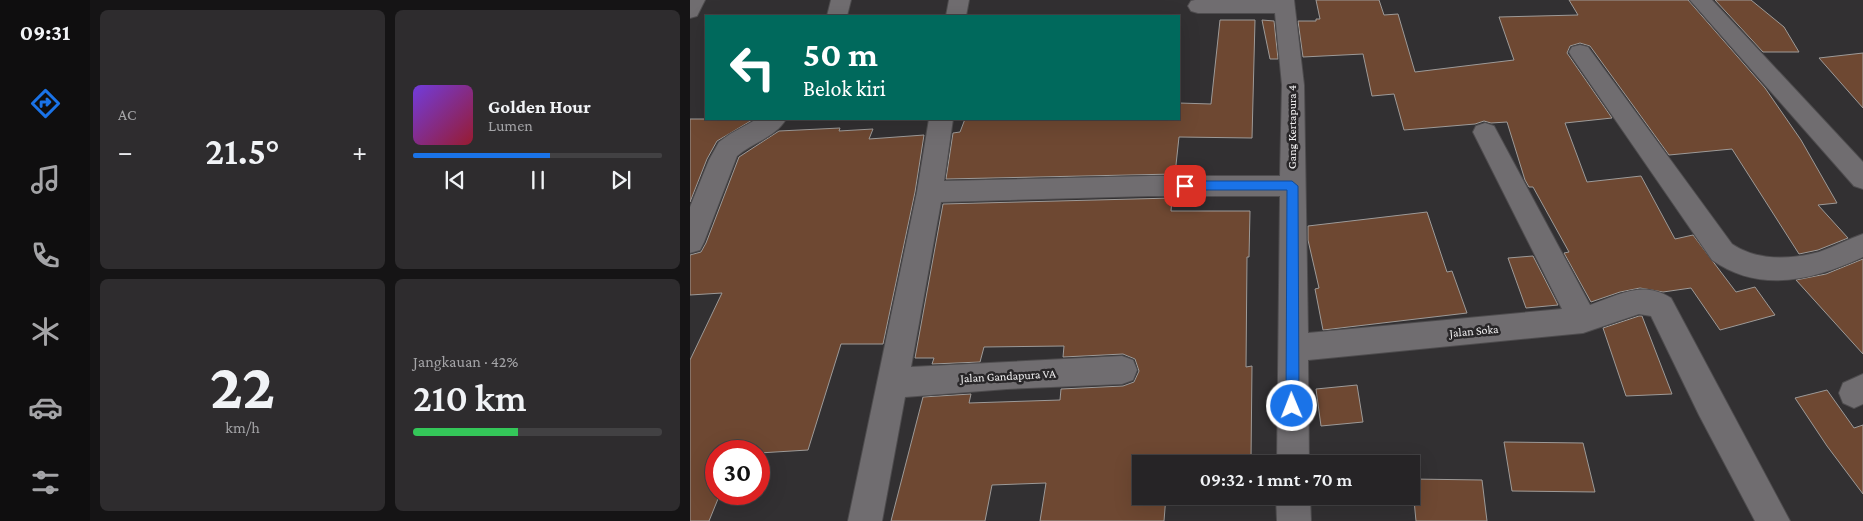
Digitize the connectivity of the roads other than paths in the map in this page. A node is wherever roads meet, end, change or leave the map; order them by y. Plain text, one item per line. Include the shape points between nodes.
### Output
1 (695, 0) edge
2 (841, 0) edge
3 (959, 0) edge
4 (1700, 0) edge
5 (1285, 3) edge
6 (1198, 6) dead end
7 (690, 11) edge
8 (837, 15) edge
9 (956, 15) edge
10 (1580, 52) dead end
11 (772, 120) edge
12 (941, 120) edge
13 (1485, 132) dead end
14 (1863, 179) edge
15 (1292, 186) junction
16 (930, 192) junction
17 (690, 242) edge
18 (1863, 245) edge
19 (1583, 320) junction
20 (1292, 348) junction
21 (1122, 370) dead end
22 (894, 383) junction
23 (1293, 455) edge
24 (1293, 505) edge
25 (865, 521) edge
26 (1294, 521) edge
27 (1773, 521) edge

1 - 7 street
2 - 8 street
3 - 9 street
4 - 14 street
5 - 6 street
5 - 15 street, Gang Kertapura 4 via 1293,85
10 - 18 street via 1722,252 1732,260 1767,269 1813,265
11 - 17 street via 728,149
12 - 16 street
13 - 19 street
15 - 16 street
15 - 20 street, Gang Kertapura 4
16 - 22 street
19 - 20 street, Jalan Soka
19 - 27 street, Jalan Soka via 1639,301 1654,302 1661,307
20 - 23 street, Gang Kertapura 4
21 - 22 street, Jalan Gandapura VA
22 - 25 street
24 - 26 street

